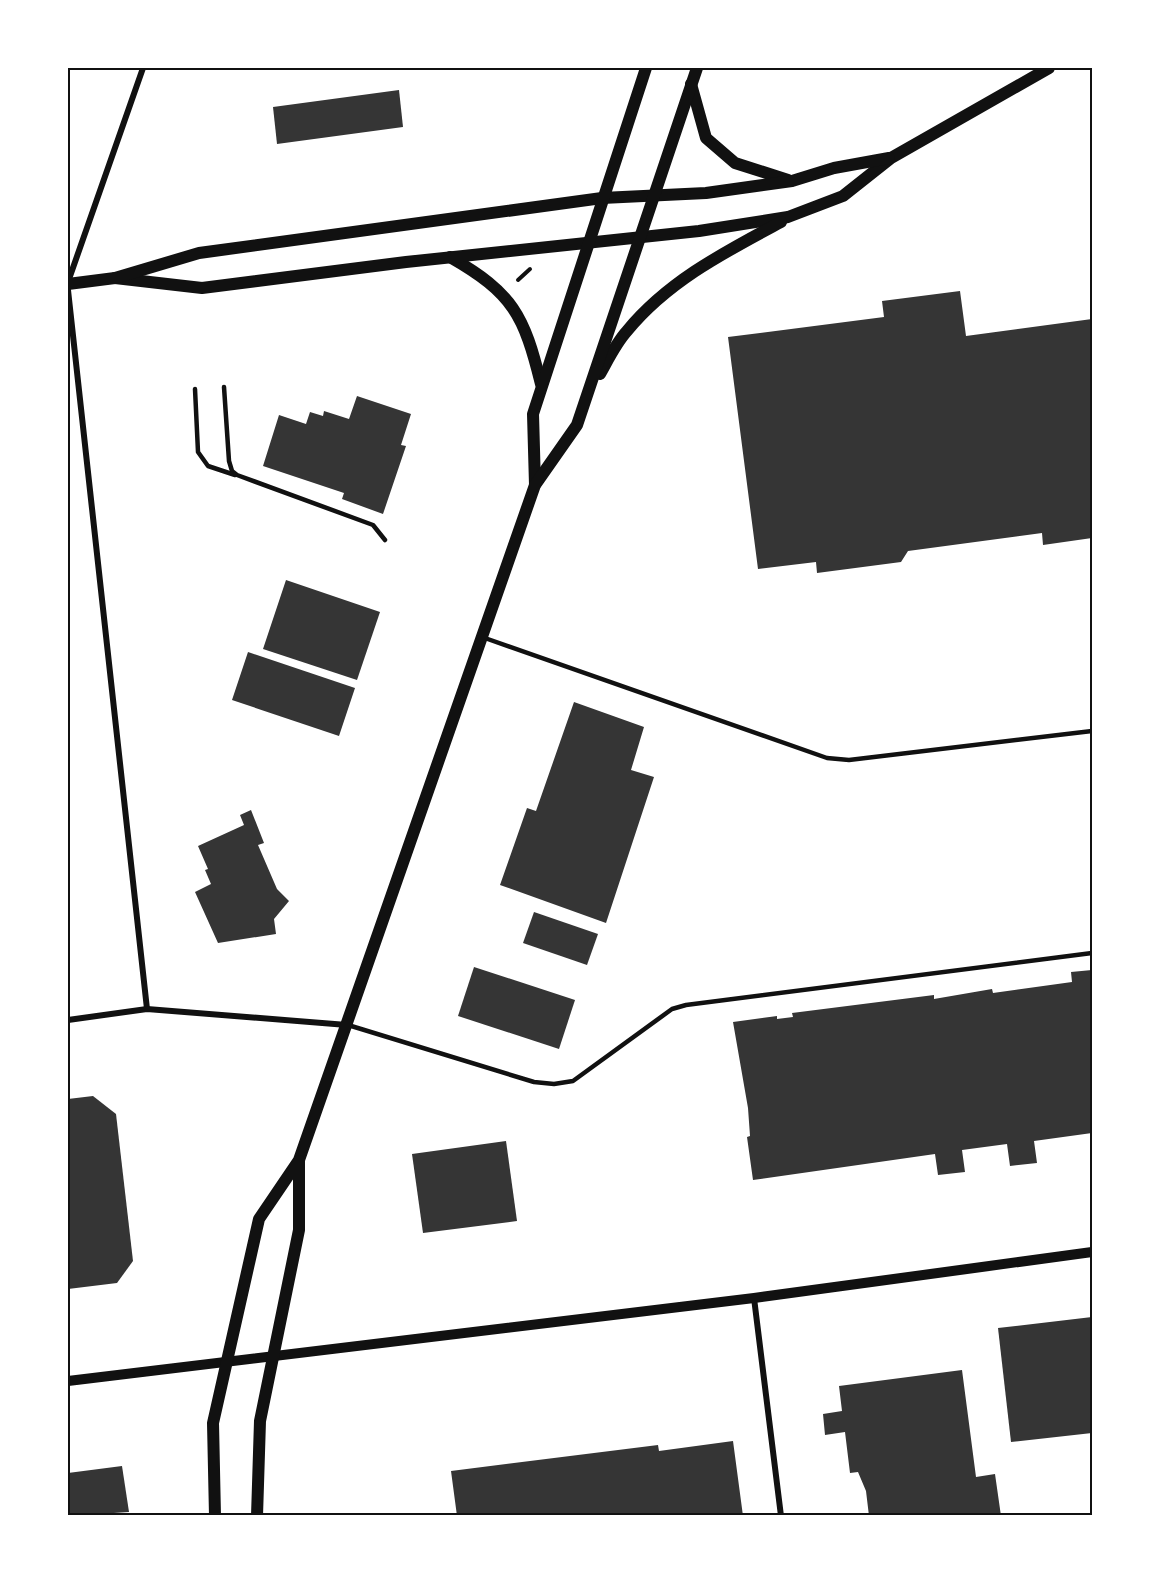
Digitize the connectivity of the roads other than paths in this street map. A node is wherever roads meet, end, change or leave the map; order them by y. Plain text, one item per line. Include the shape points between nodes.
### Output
1 (142, 68) edge
2 (646, 68) edge
3 (697, 68) edge
4 (1049, 68) edge
5 (691, 84) junction
6 (891, 158) junction
7 (792, 181) junction
8 (656, 194) junction
9 (602, 198) junction
10 (788, 217) junction
11 (641, 238) junction
12 (587, 243) junction
13 (450, 257) junction
14 (115, 278) junction
15 (68, 283) edge
16 (68, 290) edge
17 (542, 386) junction
18 (224, 387) dead end
19 (195, 389) dead end
20 (588, 393) junction
21 (237, 475) junction
22 (535, 484) junction
23 (385, 540) dead end
24 (481, 636) junction
25 (1092, 731) edge
26 (1092, 953) edge
27 (147, 1009) junction
28 (68, 1020) edge
29 (348, 1025) junction
30 (299, 1160) junction
31 (1092, 1252) edge
32 (754, 1298) junction
33 (272, 1356) junction
34 (226, 1362) junction
35 (68, 1381) edge
36 (215, 1515) edge
37 (257, 1515) edge
38 (781, 1515) edge

1 - 15 street
2 - 9 main road
3 - 5 main road
4 - 6 main road
5 - 7 main road via 706,138 735,163
5 - 8 main road
6 - 7 main road via 834,168
6 - 10 main road via 843,196
7 - 8 main road via 706,193
8 - 9 main road
8 - 11 main road
9 - 12 main road
9 - 14 main road via 199,253
10 - 11 main road
10 - 20 main road via 695,271 657,299 626,332
11 - 12 main road
11 - 20 main road
12 - 13 main road
12 - 17 main road
13 - 14 main road via 202,288
13 - 17 main road via 486,278 515,309 531,340
14 - 15 main road
16 - 27 street
17 - 22 main road via 533,414
18 - 21 lane via 228,461
19 - 21 lane via 198,452 213,469
20 - 22 main road via 577,425
21 - 23 lane via 373,525
22 - 24 main road
24 - 25 lane via 827,758 849,760
24 - 29 main road
26 - 29 lane via 686,1005 672,1009 573,1081 554,1084 534,1082
27 - 28 street
27 - 29 street
29 - 30 main road
30 - 33 main road via 299,1230
30 - 34 main road via 259,1219
31 - 32 street
32 - 33 street
32 - 38 street
33 - 34 street
33 - 37 main road via 260,1421
34 - 35 street
34 - 36 main road via 213,1423

